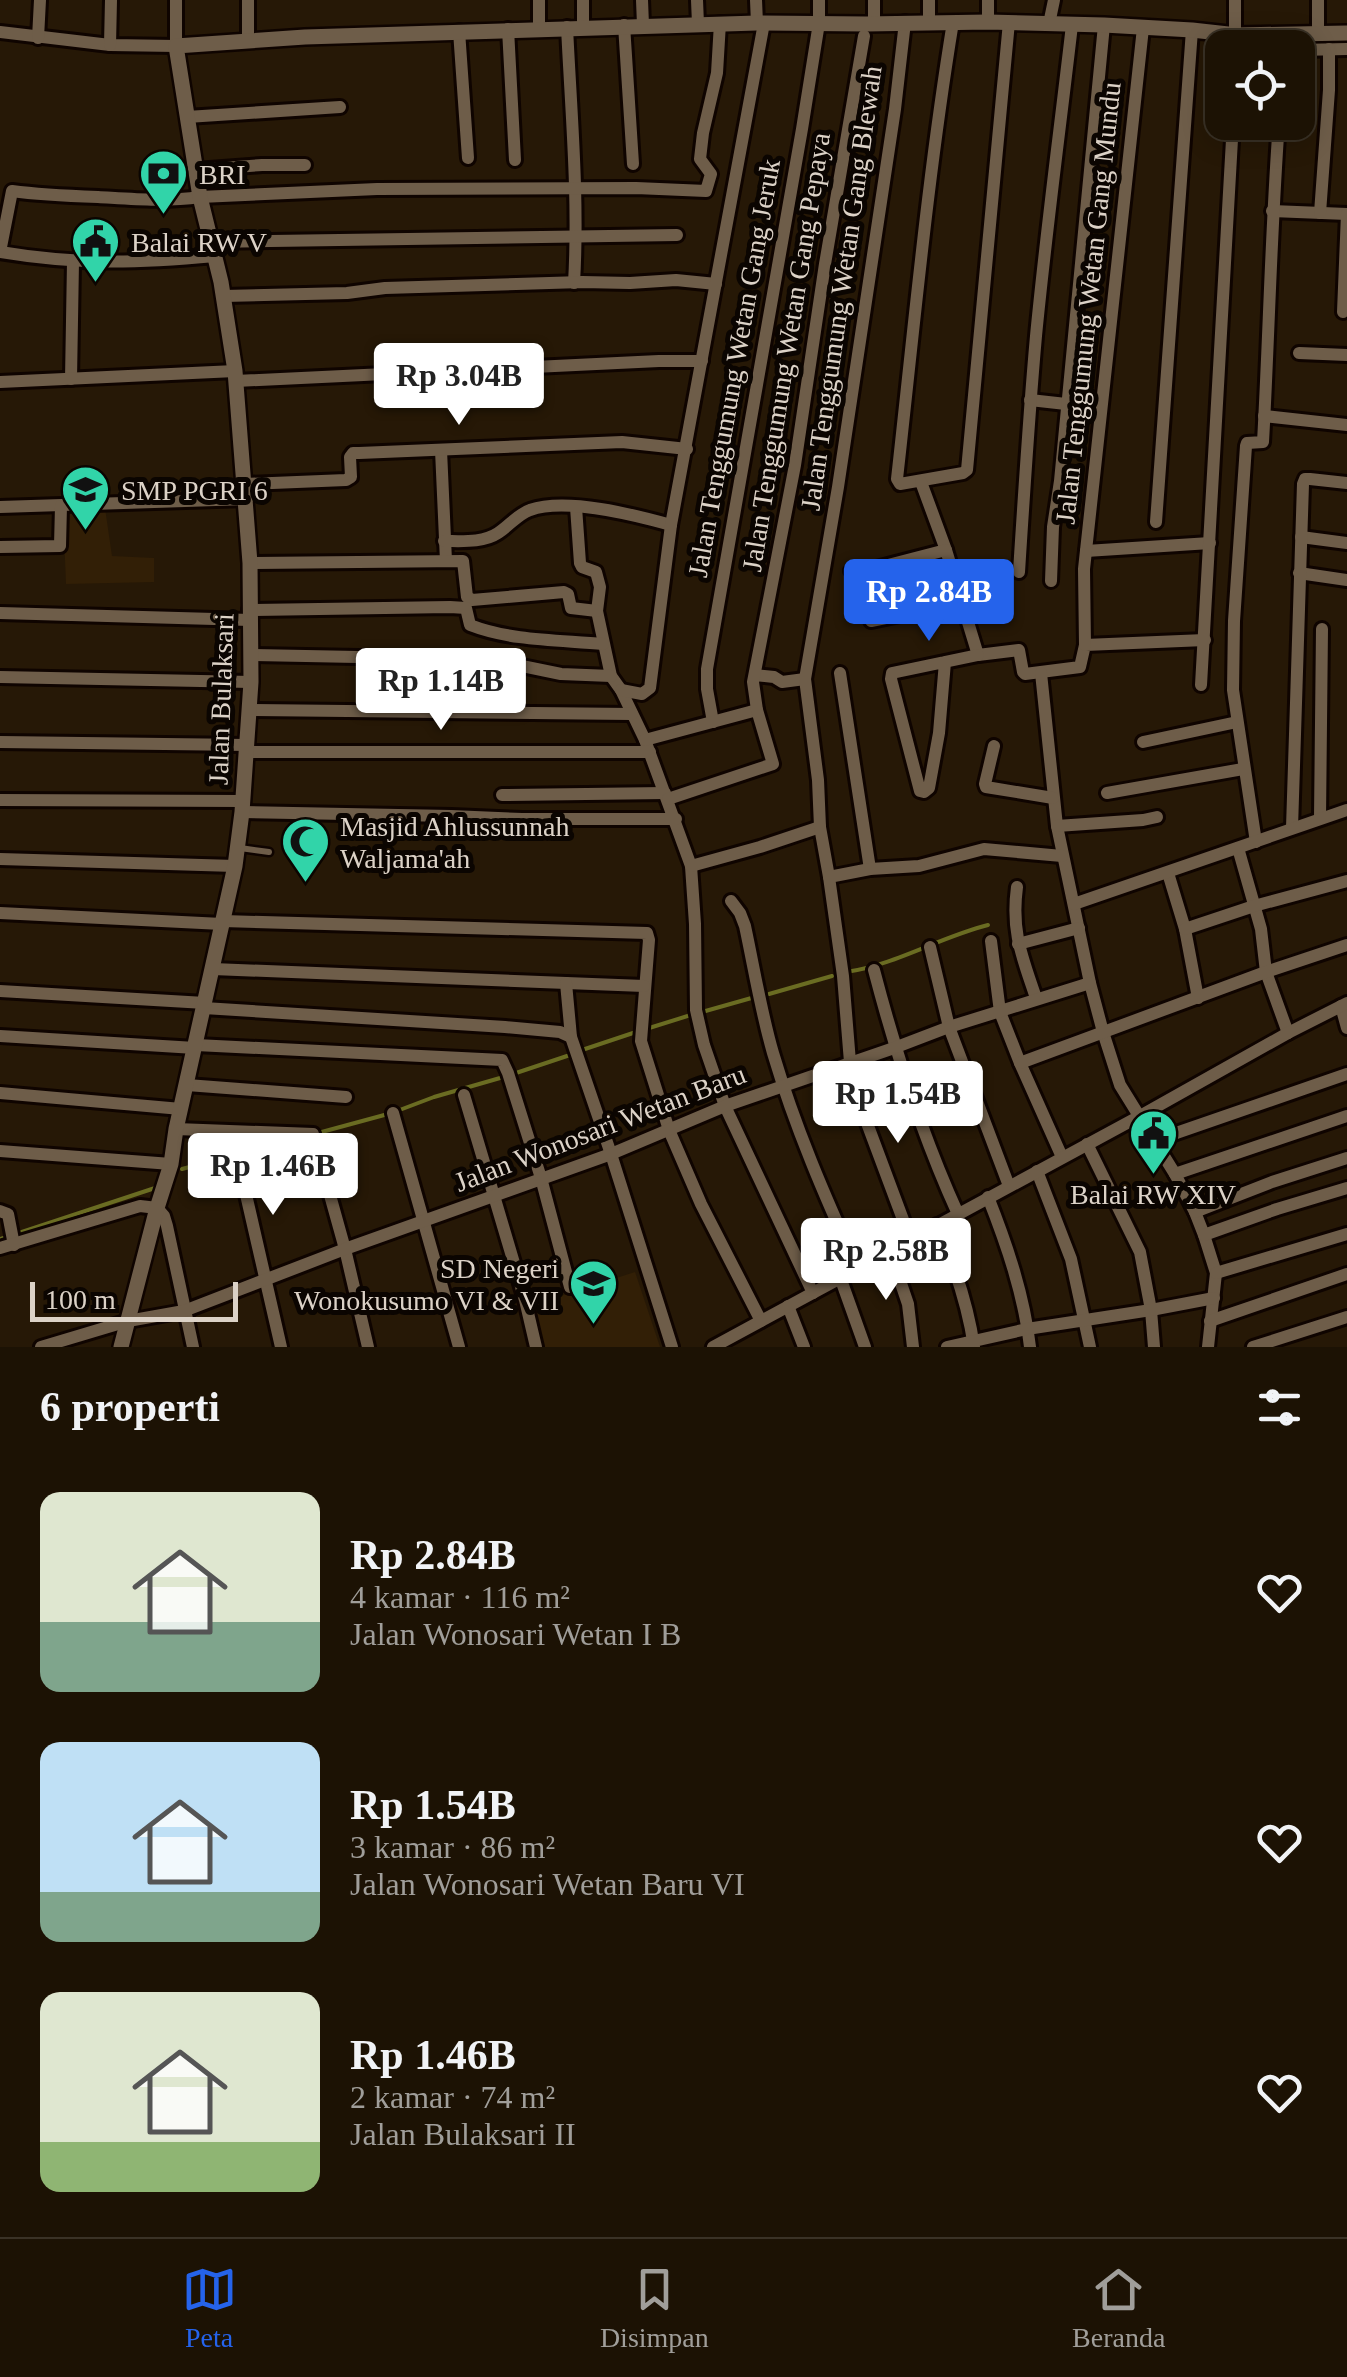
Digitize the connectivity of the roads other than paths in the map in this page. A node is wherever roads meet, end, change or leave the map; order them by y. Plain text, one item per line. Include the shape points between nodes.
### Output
1 (40, 0) edge
2 (111, 0) edge
3 (176, 0) edge
4 (248, 0) edge
5 (539, 0) edge
6 (583, 0) edge
7 (642, 0) edge
8 (697, 0) edge
9 (756, 0) edge
10 (818, 0) edge
11 (874, 0) edge
12 (929, 0) edge
13 (988, 0) edge
14 (1054, 0) edge
15 (1236, 0) edge
16 (1318, 0) edge
17 (929, 22) junction
18 (988, 22) junction
19 (698, 24) junction
20 (1049, 24) junction
21 (624, 25) junction
22 (642, 25) junction
23 (575, 27) junction
24 (761, 27) junction
25 (1009, 27) junction
26 (539, 28) junction
27 (819, 28) junction
28 (952, 28) junction
29 (508, 29) junction
30 (719, 29) junction
31 (867, 29) junction
32 (1072, 29) junction
33 (1236, 30) edge
34 (459, 31) junction
35 (904, 31) junction
36 (0, 32) edge
37 (1143, 32) junction
38 (1318, 32) junction
39 (1103, 33) junction
40 (1315, 33) edge
41 (1191, 35) junction
42 (1205, 36) edge
43 (38, 38) junction
44 (248, 41) junction
45 (1315, 42) edge
46 (1340, 42) edge
47 (110, 45) junction
48 (177, 53) junction
49 (340, 107) dead end
50 (187, 117) junction
51 (1232, 140) edge
52 (1278, 140) edge
53 (468, 158) dead end
54 (516, 160) dead end
55 (633, 164) dead end
56 (305, 165) dead end
57 (196, 170) junction
58 (576, 188) junction
59 (200, 196) junction
60 (1272, 212) junction
61 (1320, 214) junction
62 (1347, 214) edge
63 (677, 235) dead end
64 (576, 237) junction
65 (213, 249) junction
66 (0, 252) edge
67 (73, 262) junction
68 (574, 283) junction
69 (716, 284) junction
70 (224, 296) junction
71 (1343, 312) dead end
72 (1299, 353) dead end
73 (1347, 356) edge
74 (702, 361) junction
75 (236, 376) junction
76 (71, 379) junction
77 (0, 382) edge
78 (1030, 400) junction
79 (1066, 404) junction
80 (1264, 416) junction
81 (1347, 425) edge
82 (441, 450) junction
83 (687, 450) junction
84 (921, 482) junction
85 (1347, 484) edge
86 (246, 492) junction
87 (62, 506) junction
88 (0, 507) edge
89 (576, 507) junction
90 (1156, 522) dead end
91 (671, 525) junction
92 (1300, 537) junction
93 (444, 540) junction
94 (1210, 543) junction
95 (1347, 543) edge
96 (0, 547) edge
97 (946, 550) junction
98 (1086, 551) junction
99 (446, 562) junction
100 (250, 563) junction
101 (851, 572) dead end
102 (1019, 572) dead end
103 (1299, 573) junction
104 (1347, 580) edge
105 (1051, 581) dead end
106 (963, 602) junction
107 (466, 603) junction
108 (597, 611) junction
109 (0, 613) edge
110 (249, 615) junction
111 (871, 621) dead end
112 (1322, 629) dead end
113 (1204, 640) junction
114 (603, 644) junction
115 (1085, 645) junction
116 (251, 655) junction
117 (978, 655) junction
118 (945, 662) junction
119 (840, 672) dead end
120 (1041, 673) junction
121 (611, 676) junction
122 (755, 676) junction
123 (0, 677) edge
124 (805, 679) junction
125 (251, 682) junction
126 (1202, 685) dead end
127 (621, 690) junction
128 (250, 710) junction
129 (757, 710) junction
130 (632, 714) junction
131 (713, 722) junction
132 (1237, 722) junction
133 (0, 742) edge
134 (1143, 742) dead end
135 (648, 746) junction
136 (994, 746) dead end
137 (247, 748) junction
138 (1244, 768) junction
139 (1107, 793) dead end
140 (502, 794) dead end
141 (666, 796) junction
142 (1053, 798) junction
143 (0, 800) edge
144 (243, 806) junction
145 (1347, 810) edge
146 (1157, 817) dead end
147 (1320, 818) junction
148 (676, 819) junction
149 (1057, 826) junction
150 (820, 827) junction
151 (1292, 828) junction
152 (1256, 842) junction
153 (238, 847) junction
154 (1238, 848) junction
155 (269, 852) dead end
156 (1062, 856) junction
157 (0, 858) edge
158 (235, 866) junction
159 (692, 866) junction
160 (870, 869) junction
161 (1168, 874) junction
162 (829, 877) junction
163 (1347, 880) edge
164 (1017, 886) dead end
165 (730, 901) dead end
166 (1074, 904) junction
167 (1254, 906) junction
168 (0, 913) edge
169 (223, 923) junction
170 (1079, 928) junction
171 (1185, 929) junction
172 (991, 941) dead end
173 (1018, 944) junction
174 (1347, 945) edge
175 (930, 947) dead end
176 (213, 969) junction
177 (874, 970) dead end
178 (1266, 972) junction
179 (566, 983) junction
180 (1090, 984) junction
181 (644, 986) junction
182 (0, 991) edge
183 (1036, 998) junction
184 (1198, 998) junction
185 (204, 1005) junction
186 (1344, 1005) edge
187 (1000, 1012) junction
188 (949, 1026) junction
189 (1347, 1028) edge
190 (1103, 1032) junction
191 (1288, 1033) junction
192 (565, 1035) junction
193 (0, 1036) edge
194 (195, 1046) junction
195 (894, 1048) junction
196 (850, 1062) junction
197 (1020, 1063) junction
198 (1347, 1074) edge
199 (186, 1085) junction
200 (783, 1086) junction
201 (0, 1093) edge
202 (464, 1096) dead end
203 (346, 1097) dead end
204 (725, 1106) junction
205 (181, 1108) junction
206 (393, 1112) dead end
207 (1140, 1116) junction
208 (1347, 1116) edge
209 (176, 1129) junction
210 (669, 1130) junction
211 (1156, 1140) junction
212 (1087, 1144) junction
213 (0, 1151) edge
214 (611, 1154) junction
215 (1062, 1157) junction
216 (1347, 1158) edge
217 (171, 1164) junction
218 (239, 1164) dead end
219 (1037, 1171) junction
220 (1175, 1174) junction
221 (542, 1178) junction
222 (1008, 1186) junction
223 (1347, 1188) edge
224 (492, 1195) junction
225 (988, 1197) junction
226 (157, 1208) junction
227 (0, 1211) edge
228 (1195, 1212) junction
229 (958, 1214) junction
230 (425, 1221) junction
231 (937, 1226) junction
232 (1347, 1234) edge
233 (1204, 1235) junction
234 (9, 1240) edge
235 (911, 1240) junction
236 (346, 1249) junction
237 (890, 1251) junction
238 (858, 1267) junction
239 (1216, 1273) junction
240 (1347, 1274) edge
241 (840, 1277) junction
242 (265, 1281) junction
243 (570, 1287) dead end
244 (813, 1292) junction
245 (1214, 1298) junction
246 (788, 1306) junction
247 (1151, 1310) junction
248 (184, 1311) junction
249 (1347, 1317) edge
250 (1085, 1320) junction
251 (128, 1321) junction
252 (761, 1321) junction
253 (1210, 1321) junction
254 (1028, 1329) junction
255 (739, 1341) edge
256 (974, 1344) edge
257 (40, 1347) edge
258 (122, 1347) edge
259 (193, 1347) edge
260 (281, 1347) edge
261 (368, 1347) edge
262 (458, 1347) edge
263 (536, 1347) edge
264 (672, 1347) edge
265 (712, 1347) edge
266 (804, 1347) edge
267 (865, 1347) edge
268 (914, 1347) edge
269 (947, 1347) edge
270 (1030, 1347) edge
271 (1090, 1347) edge
272 (1154, 1347) edge
273 (1208, 1347) edge
274 (1253, 1347) edge

1 - 43 street
2 - 47 street
3 - 48 street
4 - 44 street
5 - 26 street
6 - 23 street
7 - 22 street
8 - 19 street
9 - 24 street
10 - 27 street, Jalan Tenggumung Wetan Gang Jeruk
11 - 31 street, Jalan Tenggumung Wetan Gang Pepaya
12 - 17 street
13 - 18 street
14 - 20 street
15 - 33 street
16 - 38 street
17 - 28 street
17 - 35 street
18 - 25 street
18 - 28 street
19 - 22 street
19 - 30 street
20 - 25 street
20 - 32 street
21 - 22 street
21 - 23 street
21 - 55 street
23 - 26 street
23 - 58 street
24 - 27 street
24 - 30 street
24 - 69 street
25 - 84 street via 967,470
26 - 29 street
27 - 31 street
27 - 131 street, Jalan Tenggumung Wetan Gang Jeruk via 707,670
28 - 84 street via 897,479
29 - 34 street
29 - 54 street
30 - 58 street via 717,73 702,133 700,158 712,177 706,191
31 - 35 street
31 - 122 street, Jalan Tenggumung Wetan Gang Pepaya
32 - 39 street
32 - 78 street
34 - 44 street
34 - 53 street
35 - 124 street, Jalan Tenggumung Wetan Gang Blewah
36 - 43 street
37 - 39 street
37 - 41 street
37 - 98 street, Jalan Tenggumung Wetan Gang Mundu
38 - 40 street
38 - 46 street
39 - 79 street
41 - 42 street
41 - 90 street
43 - 47 street
44 - 48 street
45 - 46 street
46 - 61 street via 1329,90
47 - 48 street
48 - 50 street, Jalan Bulaksari
49 - 50 street
50 - 57 street, Jalan Bulaksari
51 - 94 street
52 - 60 street
56 - 57 street
57 - 59 street, Jalan Bulaksari
58 - 59 street
58 - 64 street
59 - 65 street, Jalan Bulaksari
59 - 66 street via 145,201 12,192
60 - 61 street
60 - 80 street
61 - 62 street
62 - 71 street
63 - 64 street
64 - 65 street
64 - 68 street
65 - 67 street via 140,262
65 - 70 street, Jalan Bulaksari
66 - 67 street
67 - 76 street
68 - 69 street
68 - 70 street
69 - 74 street
70 - 75 street, Jalan Bulaksari
72 - 73 street
74 - 75 street
74 - 83 street
75 - 76 street
75 - 86 street, Jalan Bulaksari
76 - 77 street
78 - 79 street
78 - 102 street
79 - 105 street
80 - 81 street
80 - 132 street via 1263,442 1247,444 1234,621
82 - 83 street via 622,442
82 - 86 street via 353,454 346,480
82 - 93 street
83 - 91 street
84 - 97 street
85 - 92 street via 1305,479
86 - 87 street
86 - 100 street, Jalan Bulaksari
87 - 88 street
87 - 96 street via 60,546
89 - 91 street
89 - 93 street via 525,512 488,538
89 - 108 street via 580,563 598,577
91 - 127 street via 650,688 642,694
92 - 95 street
92 - 103 street
93 - 99 street
94 - 98 street
94 - 113 street
97 - 101 street
97 - 106 street
98 - 115 street, Jalan Tenggumung Wetan Gang Mundu
99 - 100 street
99 - 107 street via 463,561
100 - 110 street, Jalan Bulaksari
103 - 104 street
103 - 151 street
106 - 111 street
106 - 117 street
107 - 108 street via 564,592 571,608
107 - 110 street
107 - 114 street via 470,624 480,628
108 - 114 street
109 - 110 street
110 - 116 street, Jalan Bulaksari
112 - 147 street
113 - 115 street
113 - 126 street
114 - 121 street
115 - 120 street via 1080,666
116 - 121 street via 507,662
116 - 125 street, Jalan Bulaksari
117 - 118 street
117 - 120 street via 1016,649 1022,672
118 - 118 street via 892,673 891,679 924,792 939,733
119 - 160 street
120 - 142 street
121 - 127 street
122 - 124 street
122 - 129 street, Jalan Tenggumung Wetan Gang Pepaya
123 - 125 street
124 - 150 street, Jalan Tenggumung Wetan Gang Blewah
125 - 128 street, Jalan Bulaksari
127 - 130 street
128 - 130 street
128 - 137 street, Jalan Bulaksari
129 - 131 street
129 - 141 street, Jalan Tenggumung Wetan Gang Pepaya via 773,764
130 - 135 street
131 - 135 street
132 - 134 street
132 - 138 street
133 - 137 street
135 - 137 street
135 - 141 street
136 - 142 street via 986,787
137 - 144 street, Jalan Bulaksari
138 - 139 street
138 - 152 street
140 - 141 street
141 - 148 street
142 - 149 street
143 - 144 street
144 - 148 street via 522,820
144 - 153 street, Jalan Bulaksari
145 - 147 street
146 - 149 street
147 - 151 street
148 - 159 street
149 - 156 street
150 - 159 street
150 - 162 street, Jalan Tenggumung Wetan Gang Blewah
151 - 152 street
152 - 154 street
153 - 155 lane
153 - 158 street, Jalan Bulaksari
154 - 161 street
154 - 167 street
156 - 160 street via 984,850 919,866
156 - 166 street
157 - 158 street
158 - 169 street, Jalan Bulaksari
159 - 204 street via 696,1010
160 - 162 street
161 - 166 street
161 - 171 street
162 - 196 street, Jalan Tenggumung Wetan Gang Blewah
163 - 167 street
164 - 173 street
165 - 200 street via 745,926
166 - 170 street
167 - 171 street
167 - 178 street
168 - 169 street
169 - 176 street, Jalan Bulaksari
169 - 181 street via 645,932
170 - 173 street
170 - 180 street
171 - 184 street
172 - 187 street
173 - 183 street
174 - 178 street
175 - 188 street
176 - 179 street
176 - 185 street, Jalan Bulaksari
177 - 195 street
178 - 184 street
178 - 191 street
179 - 181 street
179 - 192 street
180 - 183 street, Jalan Wonosari Wetan Baru
180 - 190 street
181 - 210 street via 641,1042
182 - 185 street
183 - 187 street, Jalan Wonosari Wetan Baru
184 - 190 street
185 - 192 street
185 - 194 street, Jalan Bulaksari
186 - 189 street
186 - 191 street
187 - 188 street, Jalan Wonosari Wetan Baru
187 - 197 street
188 - 195 street, Jalan Wonosari Wetan Baru
188 - 222 street
190 - 197 street
190 - 207 street via 1117,1078
191 - 207 street
192 - 214 street
193 - 194 street
194 - 199 street, Jalan Bulaksari
194 - 221 street via 502,1060
195 - 196 street, Jalan Wonosari Wetan Baru
195 - 229 street
196 - 200 street, Jalan Wonosari Wetan Baru
196 - 235 street, Jalan Tenggumung Wetan Gang Blewah
197 - 215 street
198 - 211 street
199 - 203 street
199 - 205 street, Jalan Bulaksari
200 - 204 street, Jalan Wonosari Wetan Baru
200 - 238 street
201 - 205 street
202 - 224 street
204 - 210 street, Jalan Wonosari Wetan Baru
204 - 244 street
205 - 209 street, Jalan Bulaksari
206 - 230 street
207 - 211 street
207 - 212 street
208 - 220 street
209 - 217 street, Jalan Bulaksari
209 - 236 street via 313,1134
210 - 214 street, Jalan Wonosari Wetan Baru
210 - 252 street
211 - 220 street
212 - 215 street
212 - 247 street via 1140,1252
213 - 217 street
214 - 221 street, Jalan Wonosari Wetan Baru
214 - 264 street
215 - 219 street
216 - 228 street
217 - 226 street, Jalan Bulaksari
218 - 242 street
219 - 222 street
219 - 250 street via 1071,1260
220 - 228 street
221 - 224 street, Jalan Wonosari Wetan Baru
221 - 243 street
222 - 225 street
223 - 233 street
224 - 230 street, Jalan Wonosari Wetan Baru
224 - 263 street
225 - 229 street
225 - 254 street
226 - 234 street via 140,1206
226 - 248 street via 167,1226
226 - 251 street, Jalan Bulaksari
227 - 234 street via 8,1214
228 - 233 street
229 - 231 street
230 - 236 street, Jalan Wonosari Wetan Baru
230 - 262 street
231 - 235 street
231 - 256 street
232 - 239 street
233 - 239 street
235 - 237 street
236 - 242 street, Jalan Wonosari Wetan Baru
236 - 261 street
237 - 238 street
237 - 268 street
238 - 241 street
239 - 245 street
240 - 253 street
241 - 244 street
241 - 267 street
242 - 248 street, Jalan Wonosari Wetan Baru
242 - 260 street
244 - 246 street
245 - 247 street
245 - 253 street
246 - 252 street
246 - 266 street
247 - 250 street
247 - 272 street
248 - 251 street, Jalan Wonosari Wetan Baru
248 - 259 street
249 - 274 street
250 - 254 street
250 - 271 street
251 - 257 street, Jalan Wonosari Wetan Baru
251 - 258 street, Jalan Bulaksari
252 - 255 street
253 - 273 street
254 - 256 street
254 - 270 street
255 - 265 street
256 - 269 street

